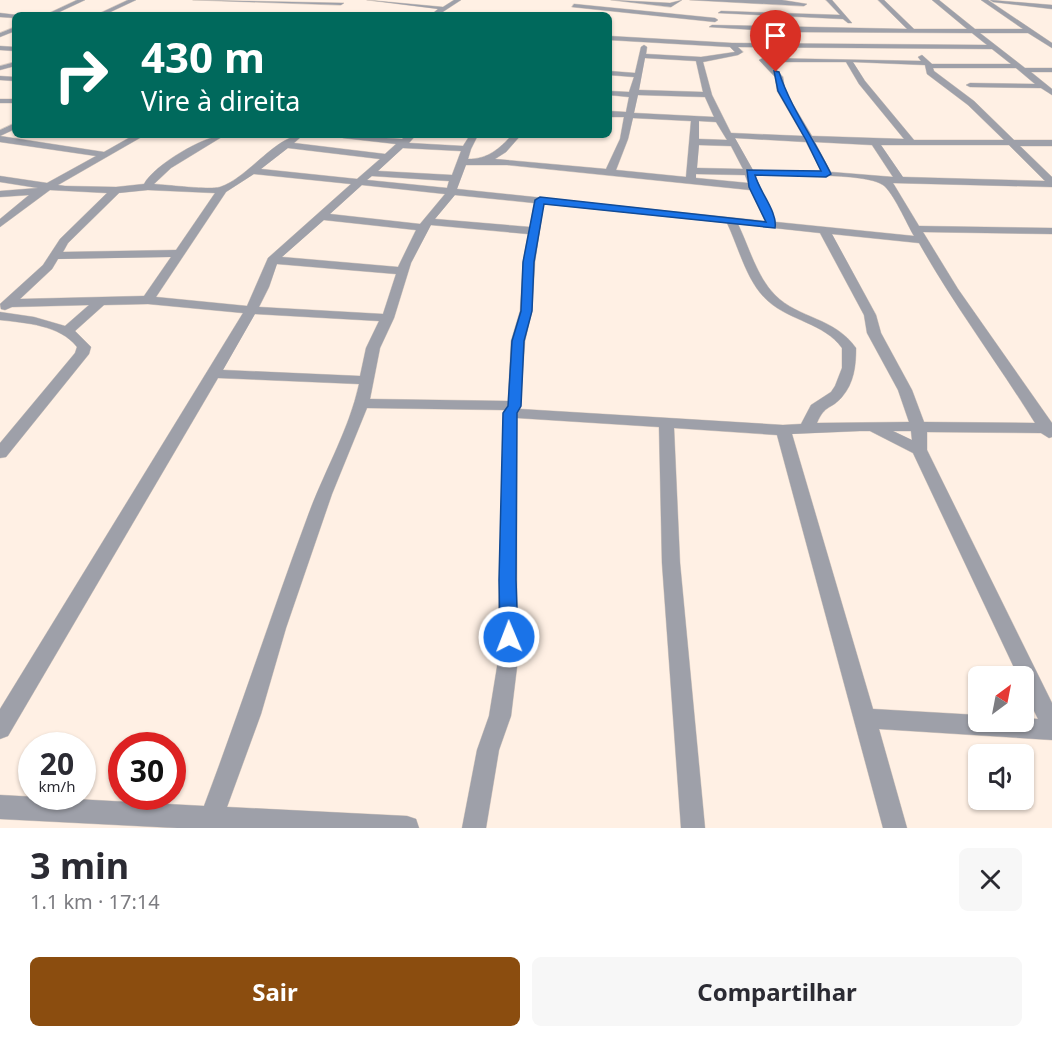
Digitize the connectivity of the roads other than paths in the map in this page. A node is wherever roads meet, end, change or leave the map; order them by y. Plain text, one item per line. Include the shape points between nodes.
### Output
1 (82, 0) edge
2 (133, 0) edge
3 (196, 0) edge
4 (370, 0) edge
5 (422, 0) edge
6 (458, 0) edge
7 (584, 0) edge
8 (611, 0) edge
9 (679, 0) edge
10 (693, 0) edge
11 (830, 0) edge
12 (881, 0) edge
13 (935, 0) edge
14 (984, 0) edge
15 (993, 0) edge
16 (243, 1) edge
17 (310, 1) edge
18 (342, 1) edge
19 (729, 1) edge
20 (778, 2) edge
21 (291, 3) junction
22 (804, 4) dead end
23 (416, 5) junction
24 (574, 6) junction
25 (1052, 7) edge
26 (441, 8) junction
27 (234, 9) dead end
28 (284, 11) dead end
29 (55, 12) edge
30 (106, 12) edge
31 (437, 12) edge
32 (567, 12) dead end
33 (605, 12) edge
34 (612, 13) edge
35 (721, 13) junction
36 (845, 17) junction
37 (714, 23) junction
38 (894, 30) junction
39 (912, 30) junction
40 (859, 31) junction
41 (972, 31) junction
42 (1029, 31) junction
43 (612, 38) edge
44 (646, 41) junction
45 (708, 41) junction
46 (729, 44) junction
47 (792, 46) junction
48 (851, 46) junction
49 (1052, 46) edge
50 (911, 47) junction
51 (993, 47) junction
52 (641, 56) junction
53 (752, 59) dead end
54 (700, 60) junction
55 (763, 60) junction
56 (804, 60) junction
57 (848, 60) junction
58 (864, 60) junction
59 (928, 64) junction
60 (1021, 68) junction
61 (1052, 70) edge
62 (612, 73) edge
63 (638, 75) junction
64 (970, 85) dead end
65 (1044, 86) junction
66 (612, 93) edge
67 (633, 93) junction
68 (1052, 93) edge
69 (708, 95) junction
70 (612, 114) edge
71 (629, 116) junction
72 (695, 119) junction
73 (719, 120) junction
74 (34, 138) edge
75 (136, 138) edge
76 (216, 138) edge
77 (295, 138) edge
78 (374, 138) edge
79 (514, 138) edge
80 (0, 139) edge
81 (731, 140) junction
82 (810, 140) junction
83 (405, 141) edge
84 (695, 142) junction
85 (875, 142) junction
86 (912, 143) junction
87 (1052, 143) edge
88 (25, 144) junction
89 (287, 145) junction
90 (1012, 145) junction
91 (468, 148) edge
92 (106, 155) junction
93 (386, 157) junction
94 (485, 161) junction
95 (252, 171) junction
96 (610, 172) junction
97 (750, 172) junction
98 (826, 174) junction
99 (691, 176) junction
100 (0, 178) edge
101 (363, 178) junction
102 (891, 181) junction
103 (1052, 183) edge
104 (453, 184) junction
105 (51, 185) junction
106 (148, 187) junction
107 (754, 187) junction
108 (116, 190) junction
109 (222, 190) junction
110 (40, 191) junction
111 (0, 194) edge
112 (540, 200) junction
113 (321, 216) junction
114 (730, 219) junction
115 (0, 224) edge
116 (426, 225) junction
117 (772, 225) junction
118 (533, 231) junction
119 (824, 231) junction
120 (1052, 231) edge
121 (919, 235) junction
122 (180, 253) junction
123 (55, 256) junction
124 (272, 260) junction
125 (403, 271) junction
126 (148, 300) junction
127 (100, 302) junction
128 (4, 306) edge
129 (251, 310) junction
130 (0, 316) edge
131 (388, 318) junction
132 (66, 332) junction
133 (214, 374) junction
134 (366, 380) junction
135 (362, 403) junction
136 (512, 410) junction
137 (666, 422) junction
138 (871, 427) junction
139 (917, 427) junction
140 (783, 429) junction
141 (807, 429) junction
142 (1050, 431) edge
143 (919, 450) junction
144 (0, 453) edge
145 (865, 717) junction
146 (1052, 728) edge
147 (0, 729) edge
148 (0, 807) edge
149 (208, 823) edge
150 (407, 828) edge
151 (474, 828) edge
152 (693, 828) edge
153 (895, 828) edge

1 - 29 street
2 - 30 street
3 - 16 street
4 - 23 street
5 - 23 street
6 - 26 street
7 - 24 street
8 - 9 street via 671,5
10 - 19 street
11 - 36 street
12 - 39 street
13 - 41 street
14 - 42 street
15 - 25 street
16 - 21 street
16 - 27 street
17 - 18 street
17 - 21 street
19 - 20 street
19 - 35 street
20 - 22 street
21 - 28 street via 285,5
23 - 26 street
24 - 32 street
24 - 33 street
26 - 31 street
34 - 37 street
35 - 36 street
35 - 37 street
36 - 40 street
37 - 40 street via 778,30
37 - 45 street
38 - 39 street
38 - 40 street
38 - 50 street
39 - 41 street
41 - 42 street
41 - 51 street
42 - 49 street
43 - 44 street
44 - 45 street
44 - 52 street
45 - 46 street
46 - 47 street
46 - 54 street via 739,52
47 - 48 street
47 - 56 street
48 - 50 street
48 - 58 street
50 - 51 street
50 - 59 street
51 - 60 street
52 - 54 street
52 - 63 street
53 - 55 street
54 - 69 street
55 - 56 street
55 - 82 street via 779,77 781,91
56 - 57 street
57 - 58 street
57 - 86 street
58 - 59 street
59 - 60 street
59 - 90 street via 930,72 971,103
60 - 61 street
60 - 65 street
62 - 63 street
63 - 67 street
64 - 65 street
65 - 68 street
66 - 67 street
67 - 69 street
67 - 71 street
69 - 73 street
70 - 71 street
71 - 72 street
71 - 96 street
72 - 73 street
72 - 84 street
73 - 81 street
74 - 88 street
75 - 92 street
76 - 106 street via 157,173
77 - 89 street
78 - 83 street
79 - 94 street
80 - 88 street
81 - 82 street
81 - 84 street
81 - 97 street
82 - 85 street
82 - 98 street
83 - 91 street
83 - 93 street
84 - 99 street
85 - 86 street
85 - 102 street
86 - 90 street
87 - 90 street
88 - 92 street
89 - 93 street
89 - 95 street
90 - 103 street
91 - 94 street
91 - 104 street
92 - 105 street
93 - 101 street
94 - 96 street
95 - 101 street
95 - 109 street
96 - 99 street
97 - 98 street
97 - 99 street
97 - 107 street
98 - 102 street
99 - 107 street
100 - 105 street
101 - 104 street
101 - 104 street
101 - 113 street
102 - 103 street
102 - 121 street
104 - 112 street
104 - 116 street
105 - 108 street
105 - 110 street
106 - 108 street
106 - 109 street
107 - 117 street
108 - 123 street
109 - 122 street
110 - 111 street
110 - 115 street
112 - 114 street
112 - 118 street
113 - 116 street
113 - 124 street
114 - 117 street
114 - 141 street via 767,294 838,337 849,348 849,368 842,386 816,408
116 - 118 street
116 - 125 street
117 - 119 street
118 - 136 street
119 - 121 street
119 - 139 street via 870,315 874,333 905,390
120 - 121 street
121 - 142 street
122 - 123 street
122 - 126 street
123 - 128 street
124 - 125 street
124 - 129 street
125 - 131 street
126 - 127 street
126 - 129 street
127 - 128 street
127 - 132 street
129 - 131 street
129 - 133 street
130 - 132 street via 42,323
131 - 134 street via 373,348
132 - 144 street via 81,342 82,354
133 - 134 street
133 - 147 street
134 - 135 street
135 - 136 street
135 - 149 street via 324,494 250,714
136 - 137 street
136 - 151 street via 508,647 501,716 488,750
137 - 140 street
137 - 152 street via 671,563
138 - 139 street
138 - 141 street
138 - 143 street
139 - 142 street
139 - 143 street
140 - 141 street
140 - 145 street
143 - 146 street
145 - 146 street
145 - 153 street
148 - 149 street
149 - 150 street

